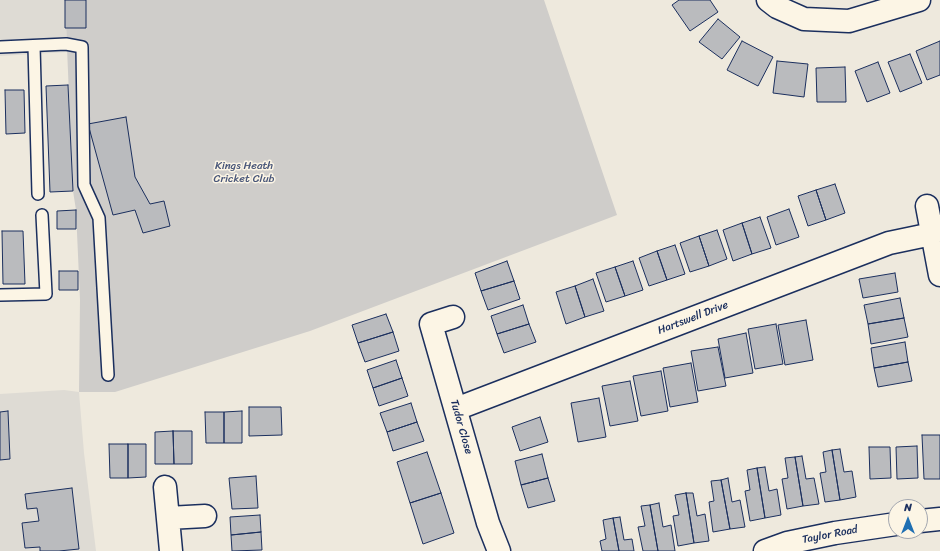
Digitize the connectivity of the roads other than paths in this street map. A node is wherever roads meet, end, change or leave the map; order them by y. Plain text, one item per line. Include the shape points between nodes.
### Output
1 (768, 0) edge
2 (919, 0) edge
3 (34, 46) junction
4 (0, 47) edge
5 (38, 194) dead end
6 (926, 206) dead end
7 (42, 215) dead end
8 (932, 234) junction
9 (940, 275) edge
10 (0, 295) edge
11 (453, 317) dead end
12 (108, 375) dead end
13 (456, 409) junction
14 (165, 487) dead end
15 (205, 516) dead end
16 (168, 518) junction
17 (940, 519) edge
18 (928, 520) edge
19 (888, 525) edge
20 (171, 551) edge
21 (499, 551) edge
22 (765, 551) edge

1 - 2 street via 804,19 849,21
3 - 4 lane
3 - 5 lane
3 - 12 lane via 66,44 82,48 84,185 99,218
6 - 8 street
7 - 10 lane via 46,294
8 - 9 street
8 - 13 street, Hartswell Drive via 889,243
11 - 13 street, Tudor Close via 431,324
13 - 21 street, Tudor Close via 488,523
14 - 16 street
15 - 16 street
16 - 20 street
17 - 18 street
19 - 22 street, Taylor Road via 828,534

